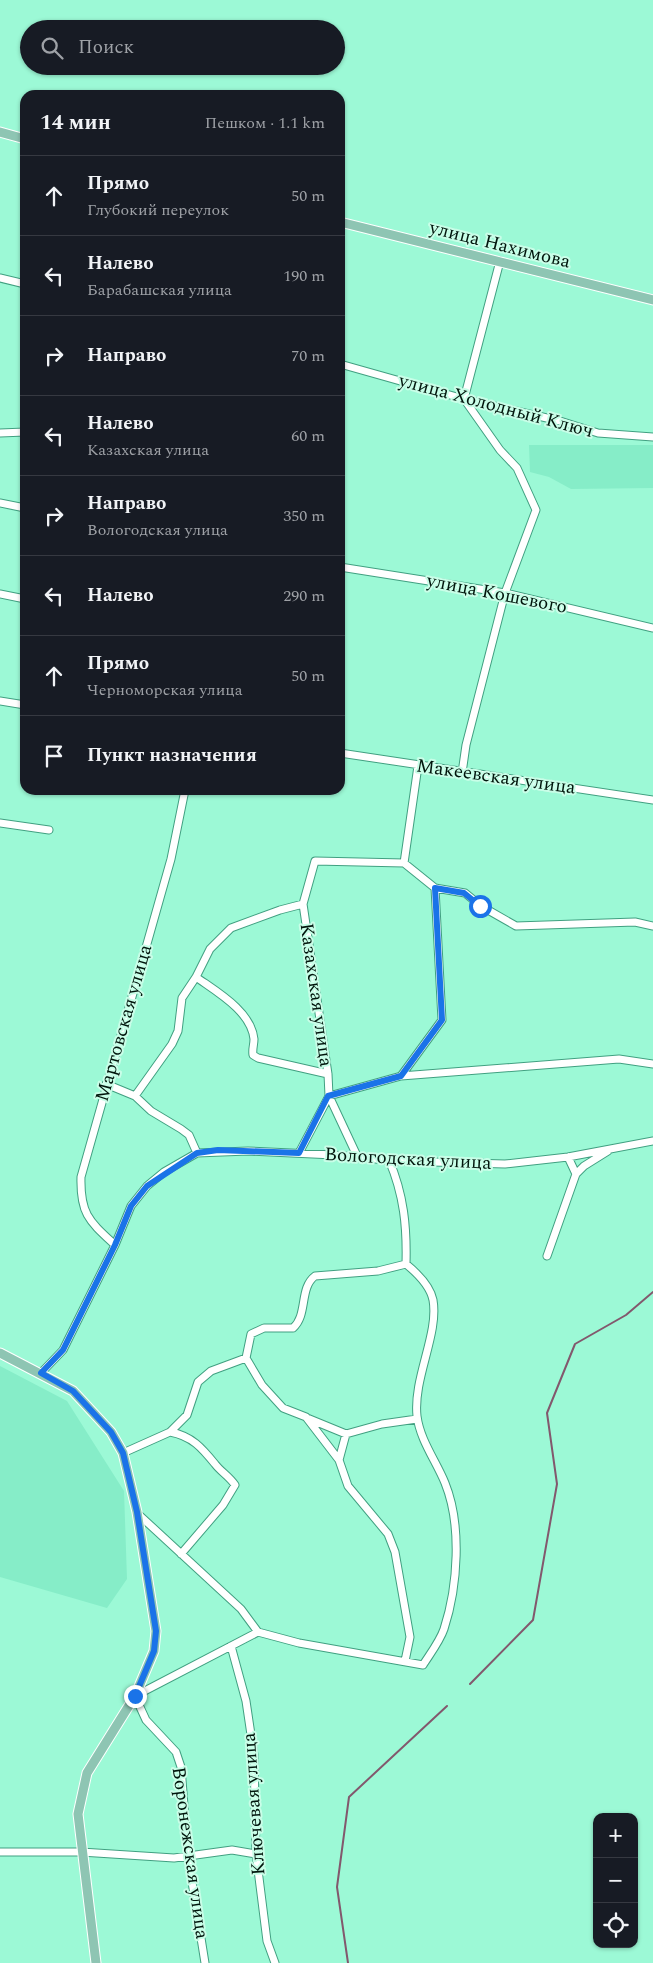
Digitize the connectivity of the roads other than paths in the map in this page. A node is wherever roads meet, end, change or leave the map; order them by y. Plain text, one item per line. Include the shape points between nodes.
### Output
1 (0, 132) edge
2 (20, 138) edge
3 (345, 223) edge
4 (500, 261) junction
5 (0, 278) edge
6 (20, 283) edge
7 (653, 300) edge
8 (345, 365) edge
9 (464, 399) junction
10 (20, 432) edge
11 (0, 433) edge
12 (653, 437) edge
13 (0, 503) edge
14 (20, 507) edge
15 (345, 568) edge
16 (505, 593) junction
17 (0, 594) edge
18 (20, 598) edge
19 (653, 628) edge
20 (0, 701) edge
21 (20, 704) edge
22 (345, 754) edge
23 (418, 766) junction
24 (462, 773) junction
25 (184, 795) edge
26 (653, 800) edge
27 (0, 823) edge
28 (49, 830) dead end
29 (404, 862) junction
30 (435, 888) junction
31 (303, 904) junction
32 (653, 926) edge
33 (196, 977) junction
34 (653, 1064) edge
35 (328, 1074) junction
36 (401, 1076) junction
37 (106, 1084) junction
38 (135, 1096) junction
39 (328, 1096) junction
40 (653, 1141) edge
41 (612, 1148) junction
42 (197, 1153) junction
43 (299, 1153) junction
44 (568, 1157) junction
45 (358, 1158) junction
46 (389, 1160) junction
47 (576, 1174) junction
48 (115, 1245) junction
49 (547, 1256) dead end
50 (406, 1264) junction
51 (0, 1353) edge
52 (246, 1358) junction
53 (41, 1373) junction
54 (306, 1417) junction
55 (417, 1419) junction
56 (170, 1432) junction
57 (346, 1434) junction
58 (123, 1453) junction
59 (339, 1460) junction
60 (137, 1512) junction
61 (181, 1554) junction
62 (258, 1632) junction
63 (231, 1646) junction
64 (405, 1661) junction
65 (135, 1696) junction
66 (0, 1852) edge
67 (81, 1852) junction
68 (256, 1854) junction
69 (188, 1857) junction
70 (96, 1963) edge
71 (205, 1963) edge
72 (275, 1963) edge

1 - 2 main road
3 - 4 main road, улица Нахимова
4 - 7 main road, улица Нахимова
4 - 9 street
5 - 6 street
8 - 9 street, улица Холодный Ключ
9 - 12 street, улица Холодный Ключ via 560,421 598,434
9 - 16 street via 500,450 517,468 536,510
10 - 11 street
13 - 14 street
15 - 16 street, улица Кошевого
16 - 19 street, улица Кошевого
16 - 24 street
17 - 18 street
20 - 21 street
22 - 23 street, Макеевская улица
23 - 24 street, Макеевская улица
23 - 29 street
24 - 26 street, Макеевская улица
25 - 37 street, Мартовская улица via 171,859
27 - 28 street
29 - 30 street
29 - 31 street, Казахская улица via 314,860
30 - 32 street via 464,893 516,926 635,922
30 - 36 street via 442,1020
31 - 33 street via 232,928 210,949
31 - 35 street, Казахская улица
33 - 35 street via 231,1003 249,1024 254,1040 253,1054 258,1058
33 - 38 street via 182,998 178,1031 172,1044
34 - 36 street via 619,1059
35 - 39 street, Казахская улица
36 - 39 street
37 - 38 street
37 - 48 street, Мартовская улица via 81,1177 80,1197 91,1223
38 - 42 street via 151,1111 189,1136
39 - 43 street, Казахская улица
39 - 45 street
40 - 41 street, Вологодская улица
41 - 44 street, Вологодская улица
41 - 47 street
42 - 43 street, Вологодская улица via 218,1150
42 - 48 street, Вологодская улица via 147,1186 131,1206
43 - 45 street, Вологодская улица
44 - 46 street, Вологодская улица via 505,1164
44 - 47 street
45 - 46 street, Вологодская улица
46 - 50 street via 405,1210
47 - 49 street
48 - 53 street, Вологодская улица via 63,1350
50 - 52 street via 378,1271 315,1276 307,1288 299,1323 292,1328 264,1328 251,1334
50 - 55 street via 422,1278 433,1300 431,1331 416,1395
51 - 53 main road
52 - 54 street via 262,1385 283,1408
52 - 56 street via 211,1371 198,1382 188,1416
53 - 58 main road via 73,1391 111,1432
54 - 57 street
54 - 59 street
55 - 57 street
55 - 64 street via 430,1455 446,1484 457,1537 452,1596 443,1630 423,1665
56 - 58 street
56 - 61 street via 191,1439 235,1484 223,1505
57 - 59 street
58 - 60 main road
59 - 64 street via 348,1486 388,1534 395,1552 410,1637
60 - 61 street
60 - 65 main road via 156,1631 154,1651
61 - 62 street via 241,1609
62 - 63 street
62 - 64 street via 300,1643
63 - 65 street
63 - 68 street, Ключевая улица via 246,1701 254,1755
65 - 67 main road via 87,1773 78,1814
65 - 69 street, Воронежская улица via 146,1720 176,1752 181,1767
66 - 67 street
67 - 69 street
67 - 70 main road
68 - 69 street via 232,1850
68 - 72 street, Ключевая улица via 268,1941
69 - 71 street, Воронежская улица

